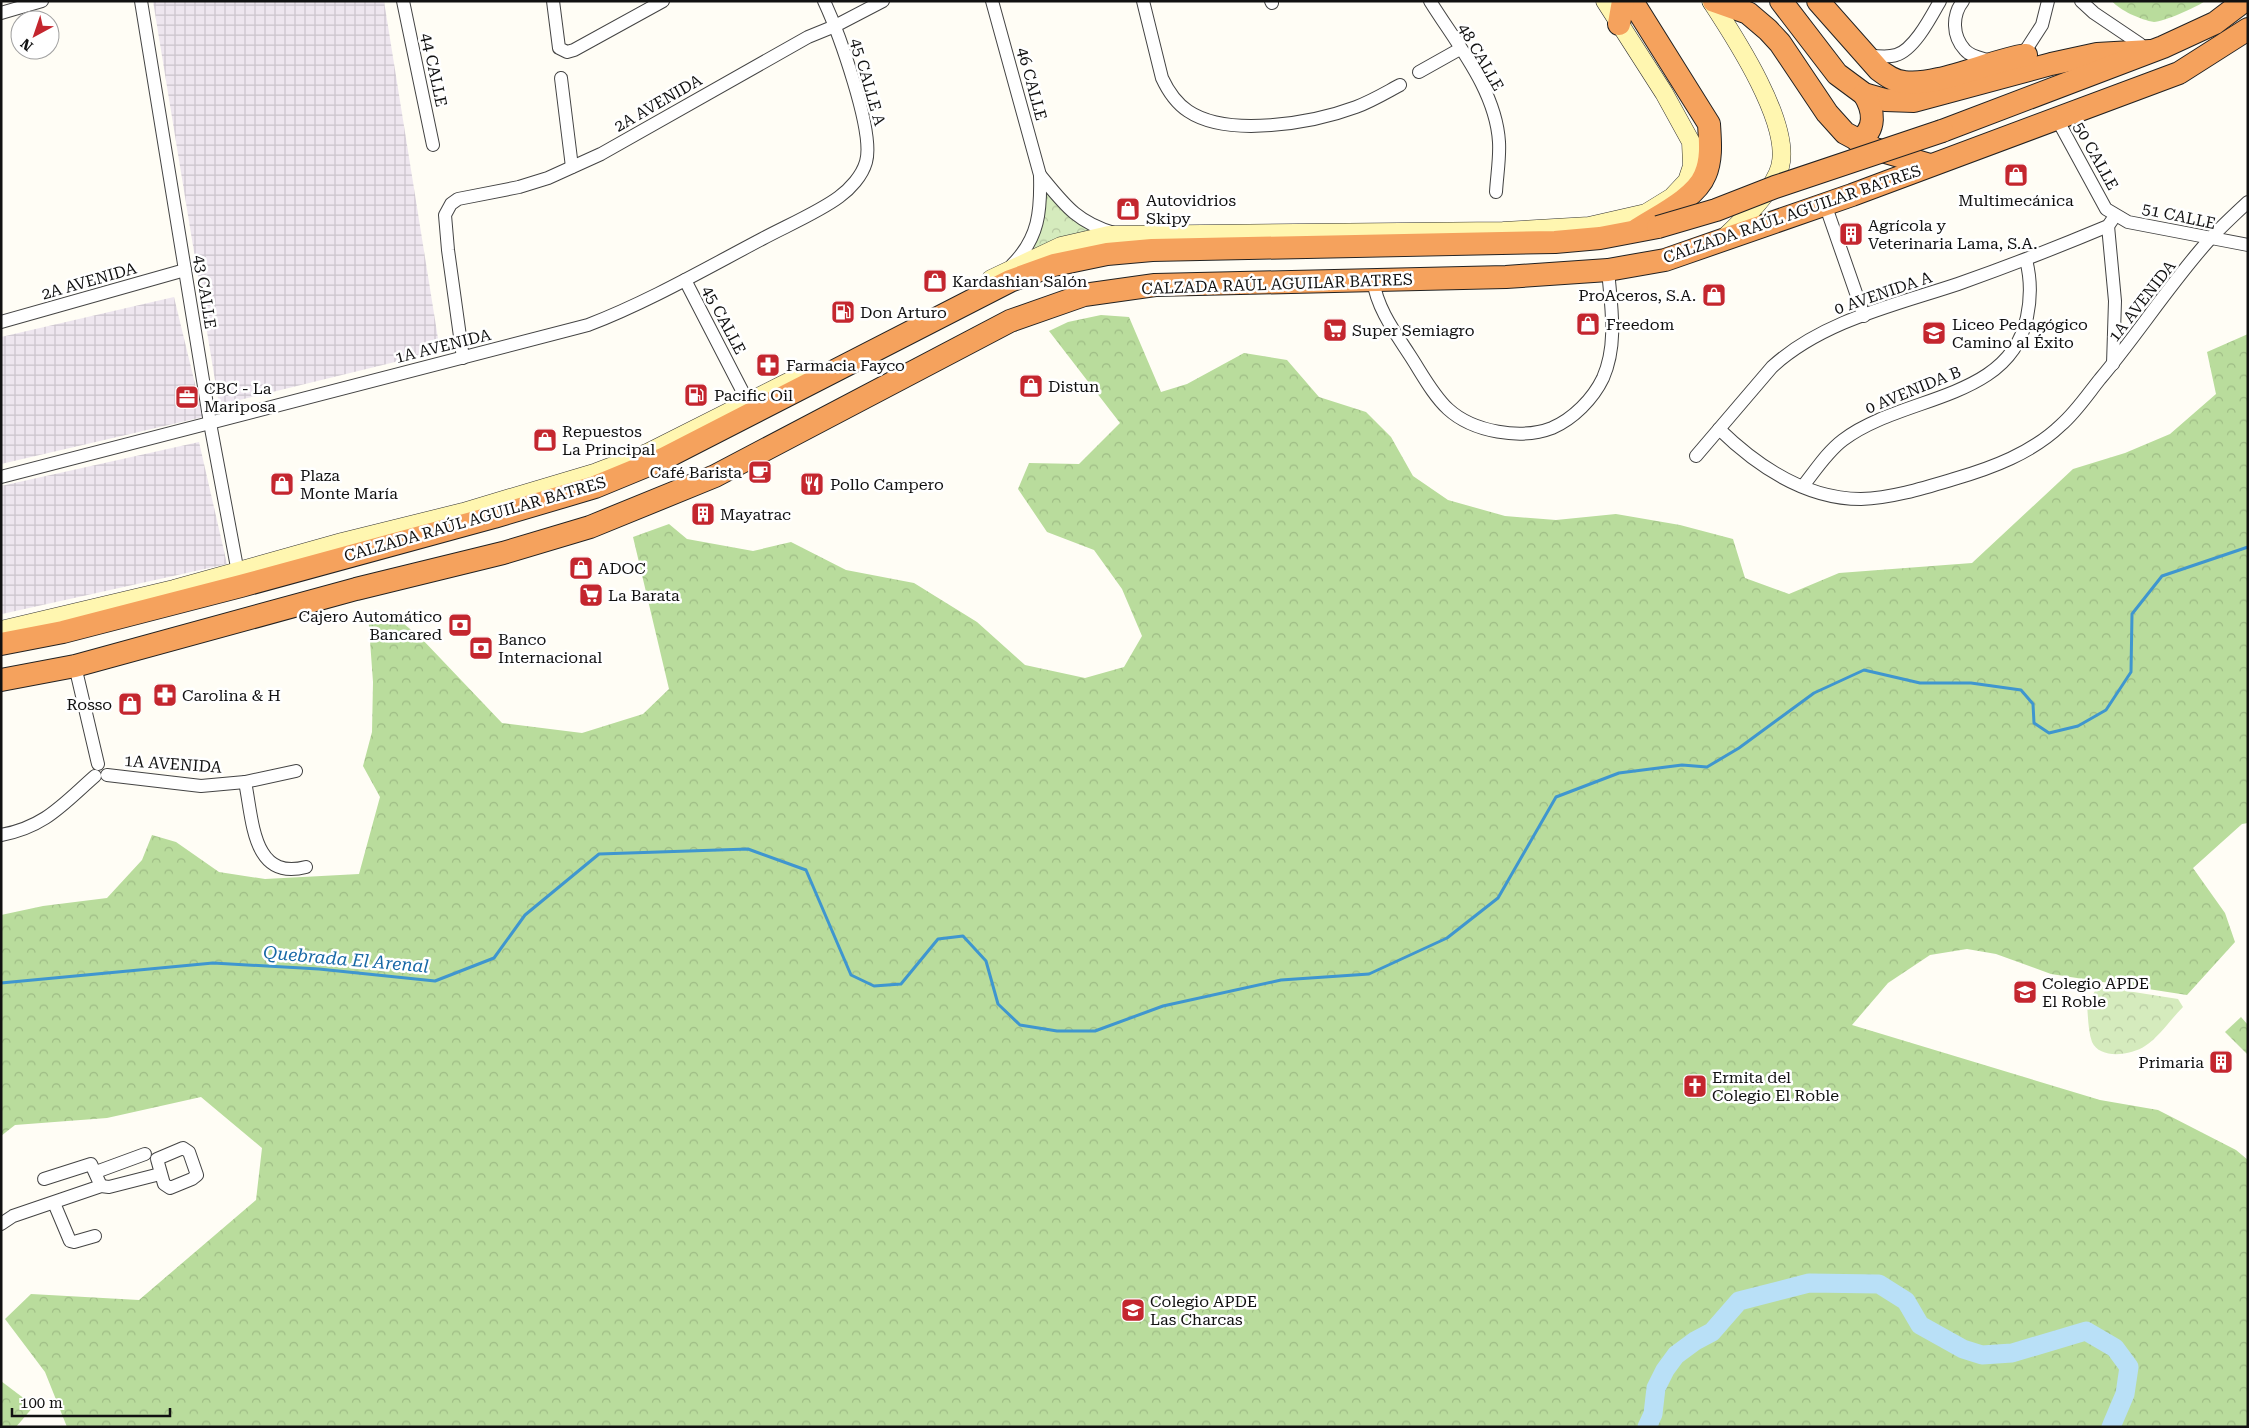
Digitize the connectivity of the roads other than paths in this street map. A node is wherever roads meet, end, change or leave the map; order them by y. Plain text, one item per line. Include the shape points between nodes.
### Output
1 (42, 1) edge
2 (141, 1) edge
3 (403, 1) edge
4 (553, 1) edge
5 (663, 1) edge
6 (824, 1) edge
7 (883, 1) edge
8 (992, 1) edge
9 (1142, 1) edge
10 (1430, 1) edge
11 (1605, 1) edge
12 (1623, 1) edge
13 (1632, 1) edge
14 (1713, 1) edge
15 (1782, 1) edge
16 (1818, 1) edge
17 (1940, 1) edge
18 (1963, 1) edge
19 (2048, 1) edge
20 (2081, 1) edge
21 (2244, 1) edge
22 (1, 13) edge
23 (1619, 24) junction
24 (835, 26) junction
25 (2248, 29) edge
26 (2151, 47) junction
27 (1460, 49) junction
28 (1865, 55) junction
29 (2022, 56) junction
30 (1996, 62) junction
31 (1419, 72) dead end
32 (561, 78) dead end
33 (1400, 84) dead end
34 (1864, 94) junction
35 (2057, 119) junction
36 (1858, 141) junction
37 (433, 144) dead end
38 (1930, 165) junction
39 (572, 167) junction
40 (861, 173) joint
41 (1040, 175) junction
42 (1496, 192) dead end
43 (2248, 202) edge
44 (1825, 204) junction
45 (2111, 212) junction
46 (1659, 214) junction
47 (2108, 226) junction
48 (1123, 234) junction
49 (2210, 240) junction
50 (1720, 242) junction
51 (2248, 246) edge
52 (1152, 250) junction
53 (2026, 260) junction
54 (185, 270) junction
55 (1608, 270) junction
56 (1007, 271) junction
57 (685, 280) junction
58 (1373, 280) junction
59 (1864, 316) junction
60 (1, 322) edge
61 (463, 358) junction
62 (2113, 364) junction
63 (748, 402) junction
64 (210, 423) junction
65 (1718, 429) junction
66 (1696, 456) dead end
67 (1, 477) edge
68 (1803, 486) junction
69 (530, 506) junction
70 (463, 512) junction
71 (239, 579) junction
72 (1, 630) edge
73 (1, 644) edge
74 (75, 666) junction
75 (1, 680) edge
76 (296, 771) dead end
77 (101, 776) junction
78 (245, 782) junction
79 (1, 835) edge
80 (306, 867) dead end
81 (145, 1154) dead end
82 (96, 1172) junction
83 (160, 1174) dead end
84 (44, 1179) dead end
85 (101, 1186) junction
86 (54, 1203) junction
87 (1, 1224) edge
88 (95, 1236) dead end

1 - 22 street
2 - 54 street, 43 CALLE
3 - 37 street, 44 CALLE
4 - 5 street via 559,48 567,52
6 - 24 street, 45 CALLE A
7 - 24 street, 2A AVENIDA
8 - 41 street, 46 CALLE
9 - 33 street via 1168,90 1187,111 1219,123 1290,123 1326,116 1381,96
10 - 27 street, 48 CALLE
11 - 23 street
12 - 23 highway
13 - 46 highway via 1709,124 1709,158 1704,177 1696,188
14 - 36 highway via 1756,19 1780,42 1827,113
14 - 50 street via 1758,78 1776,126 1782,153 1775,179 1750,213
15 - 34 highway via 1838,74
16 - 28 highway
17 - 28 street via 1915,40 1903,52 1895,56
18 - 30 street via 1956,14 1954,29 1960,42 1975,56
19 - 29 street via 2042,25
20 - 26 street via 2094,13
21 - 26 highway, CALZADA RAÚL AGUILAR BATRES via 2215,23
23 - 46 street via 1691,142 1690,172 1683,186
24 - 39 street, 2A AVENIDA via 808,37 601,154
24 - 40 street, 45 CALLE A via 867,131 866,160
25 - 35 highway, CALZADA RAÚL AGUILAR BATRES via 2180,73
26 - 29 highway via 2115,44
26 - 34 highway via 2052,64 1914,101 1885,100
26 - 46 highway, CALZADA RAÚL AGUILAR BATRES, bridge via 1942,131 1716,210
27 - 31 street
27 - 42 street, 48 CALLE via 1487,97 1497,130
28 - 30 highway via 1890,78 1910,82 1927,81
29 - 30 highway
32 - 39 street
34 - 36 highway via 1871,107 1872,123 1867,134
35 - 38 highway, CALZADA RAÚL AGUILAR BATRES
35 - 45 street, 50 CALLE
36 - 38 highway
38 - 44 highway, CALZADA RAÚL AGUILAR BATRES
39 - 61 street, 2A AVENIDA via 548,178 458,199 451,204 445,215
40 - 57 street, 1A AVENIDA via 838,198
41 - 48 street, 46 CALLE via 1076,215 1089,224
41 - 56 street, 46 CALLE via 1034,233 1024,254
43 - 49 street, 1A AVENIDA
44 - 50 highway, CALZADA RAÚL AGUILAR BATRES
44 - 59 street
45 - 47 street
45 - 49 street, 51 CALLE via 2128,222
46 - 48 street via 1589,226 1503,231
46 - 52 highway, CALZADA RAÚL AGUILAR BATRES via 1600,238 1507,244
47 - 53 street, 0 AVENIDA A
47 - 62 street via 2115,301
48 - 52 highway
48 - 56 street via 1061,246
49 - 51 street, 51 CALLE
49 - 62 street, 1A AVENIDA
50 - 55 highway, CALZADA RAÚL AGUILAR BATRES via 1665,260
52 - 69 highway, CALZADA RAÚL AGUILAR BATRES via 1107,254 1054,265 1010,281 663,459 595,486
53 - 59 street, 0 AVENIDA A
53 - 68 street, 0 AVENIDA B via 2029,307 2020,342 2008,359 1980,381 1882,418 1843,439
54 - 60 street, 2A AVENIDA
54 - 64 street, 43 CALLE
55 - 58 highway, CALZADA RAÚL AGUILAR BATRES via 1506,277
55 - 58 street via 1612,330 1602,379 1581,408 1567,420 1546,430 1523,432 1485,428 1448,409 1397,335 1375,297
56 - 63 street
57 - 61 street, 1A AVENIDA via 588,325
57 - 63 street, 45 CALLE
58 - 74 highway, CALZADA RAÚL AGUILAR BATRES via 1155,285 1084,295 1010,321 715,476 590,527
59 - 65 street, 0 AVENIDA A via 1826,330 1784,356
61 - 64 street, 1A AVENIDA
62 - 68 street, 1A AVENIDA via 2062,425 2040,442 1999,464 1928,487 1871,498 1830,495
63 - 70 street via 626,462
64 - 67 street, 1A AVENIDA
64 - 71 street, 43 CALLE
65 - 66 street, 0 AVENIDA A
65 - 68 street, 1A AVENIDA via 1752,459
69 - 70 highway
69 - 71 highway, CALZADA RAÚL AGUILAR BATRES
70 - 71 street via 342,542
71 - 72 street via 174,589
71 - 73 highway, CALZADA RAÚL AGUILAR BATRES via 63,632
74 - 75 highway, CALZADA RAÚL AGUILAR BATRES
74 - 77 street via 98,764 93,768
76 - 78 street, 1A AVENIDA
77 - 78 street, 1A AVENIDA via 201,786
77 - 79 street via 44,820 26,830
78 - 80 street via 264,857 281,869
81 - 82 street
82 - 84 street via 87,1164
82 - 85 street
83 - 85 street
85 - 86 street
86 - 87 street via 13,1216
86 - 88 street via 70,1241

